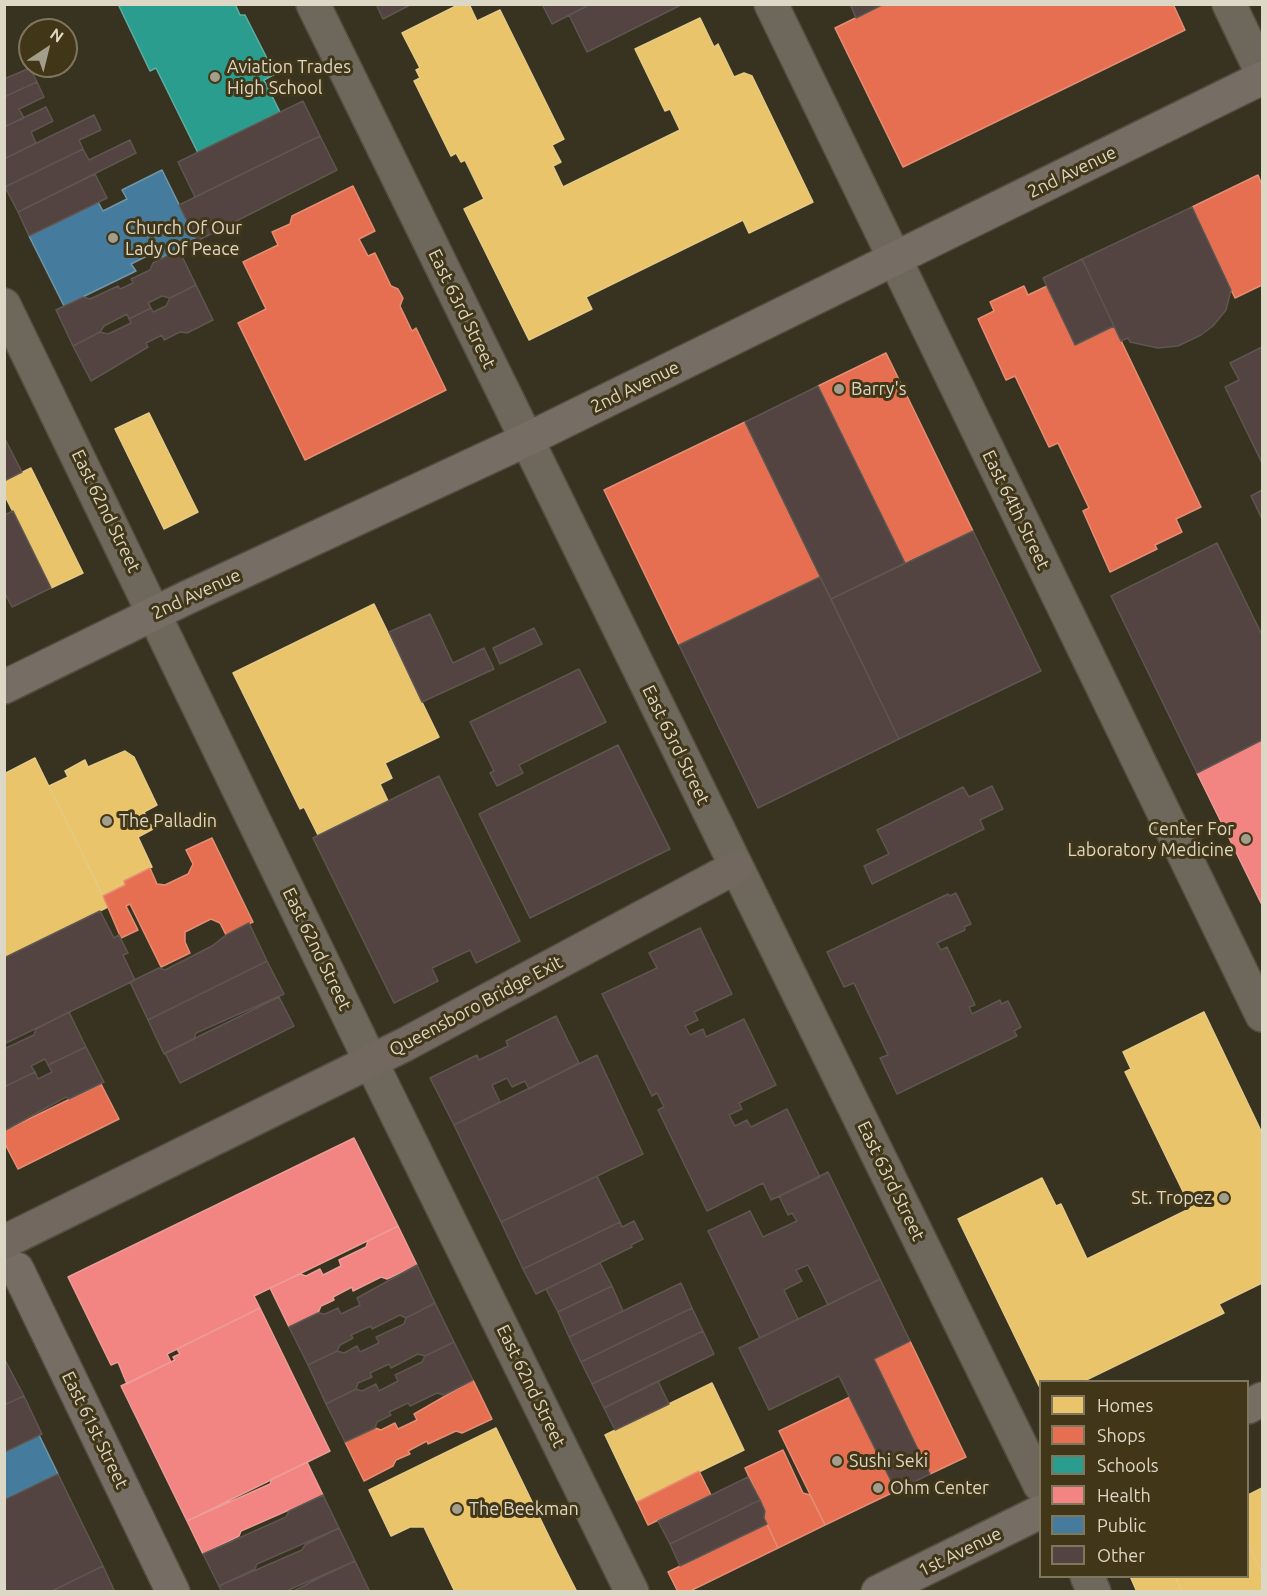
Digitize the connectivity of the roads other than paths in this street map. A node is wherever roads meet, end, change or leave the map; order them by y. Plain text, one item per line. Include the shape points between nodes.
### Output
1 (313, 4) edge
2 (771, 4) edge
3 (1229, 4) edge
4 (1263, 73) edge
5 (1263, 78) edge
6 (894, 259) junction
7 (4, 305) edge
8 (526, 440) junction
9 (155, 613) junction
10 (4, 687) edge
11 (736, 867) junction
12 (1263, 1015) edge
13 (371, 1062) junction
14 (11, 1256) edge
15 (1263, 1399) edge
16 (1249, 1406) edge
17 (1039, 1481) edge
18 (1039, 1513) edge
19 (1088, 1578) edge
20 (173, 1592) edge
21 (632, 1592) edge
22 (879, 1592) edge
23 (1094, 1592) edge

1 - 8 street, East 63rd Street
2 - 6 street, East 64th Street
3 - 4 street
5 - 6 main road, 2nd Avenue
6 - 8 main road, 2nd Avenue
6 - 12 street, East 64th Street
7 - 9 street, East 62nd Street
8 - 9 main road, 2nd Avenue
8 - 11 street, East 63rd Street
9 - 10 main road, 2nd Avenue
9 - 13 street, East 62nd Street
11 - 13 highway, Queensboro Bridge Exit
11 - 17 street, East 63rd Street
13 - 14 highway, Queensboro Bridge Exit via 213,1141
13 - 21 street, East 62nd Street
14 - 20 main road, East 61st Street
15 - 16 main road
18 - 22 main road, 1st Avenue
19 - 23 street

